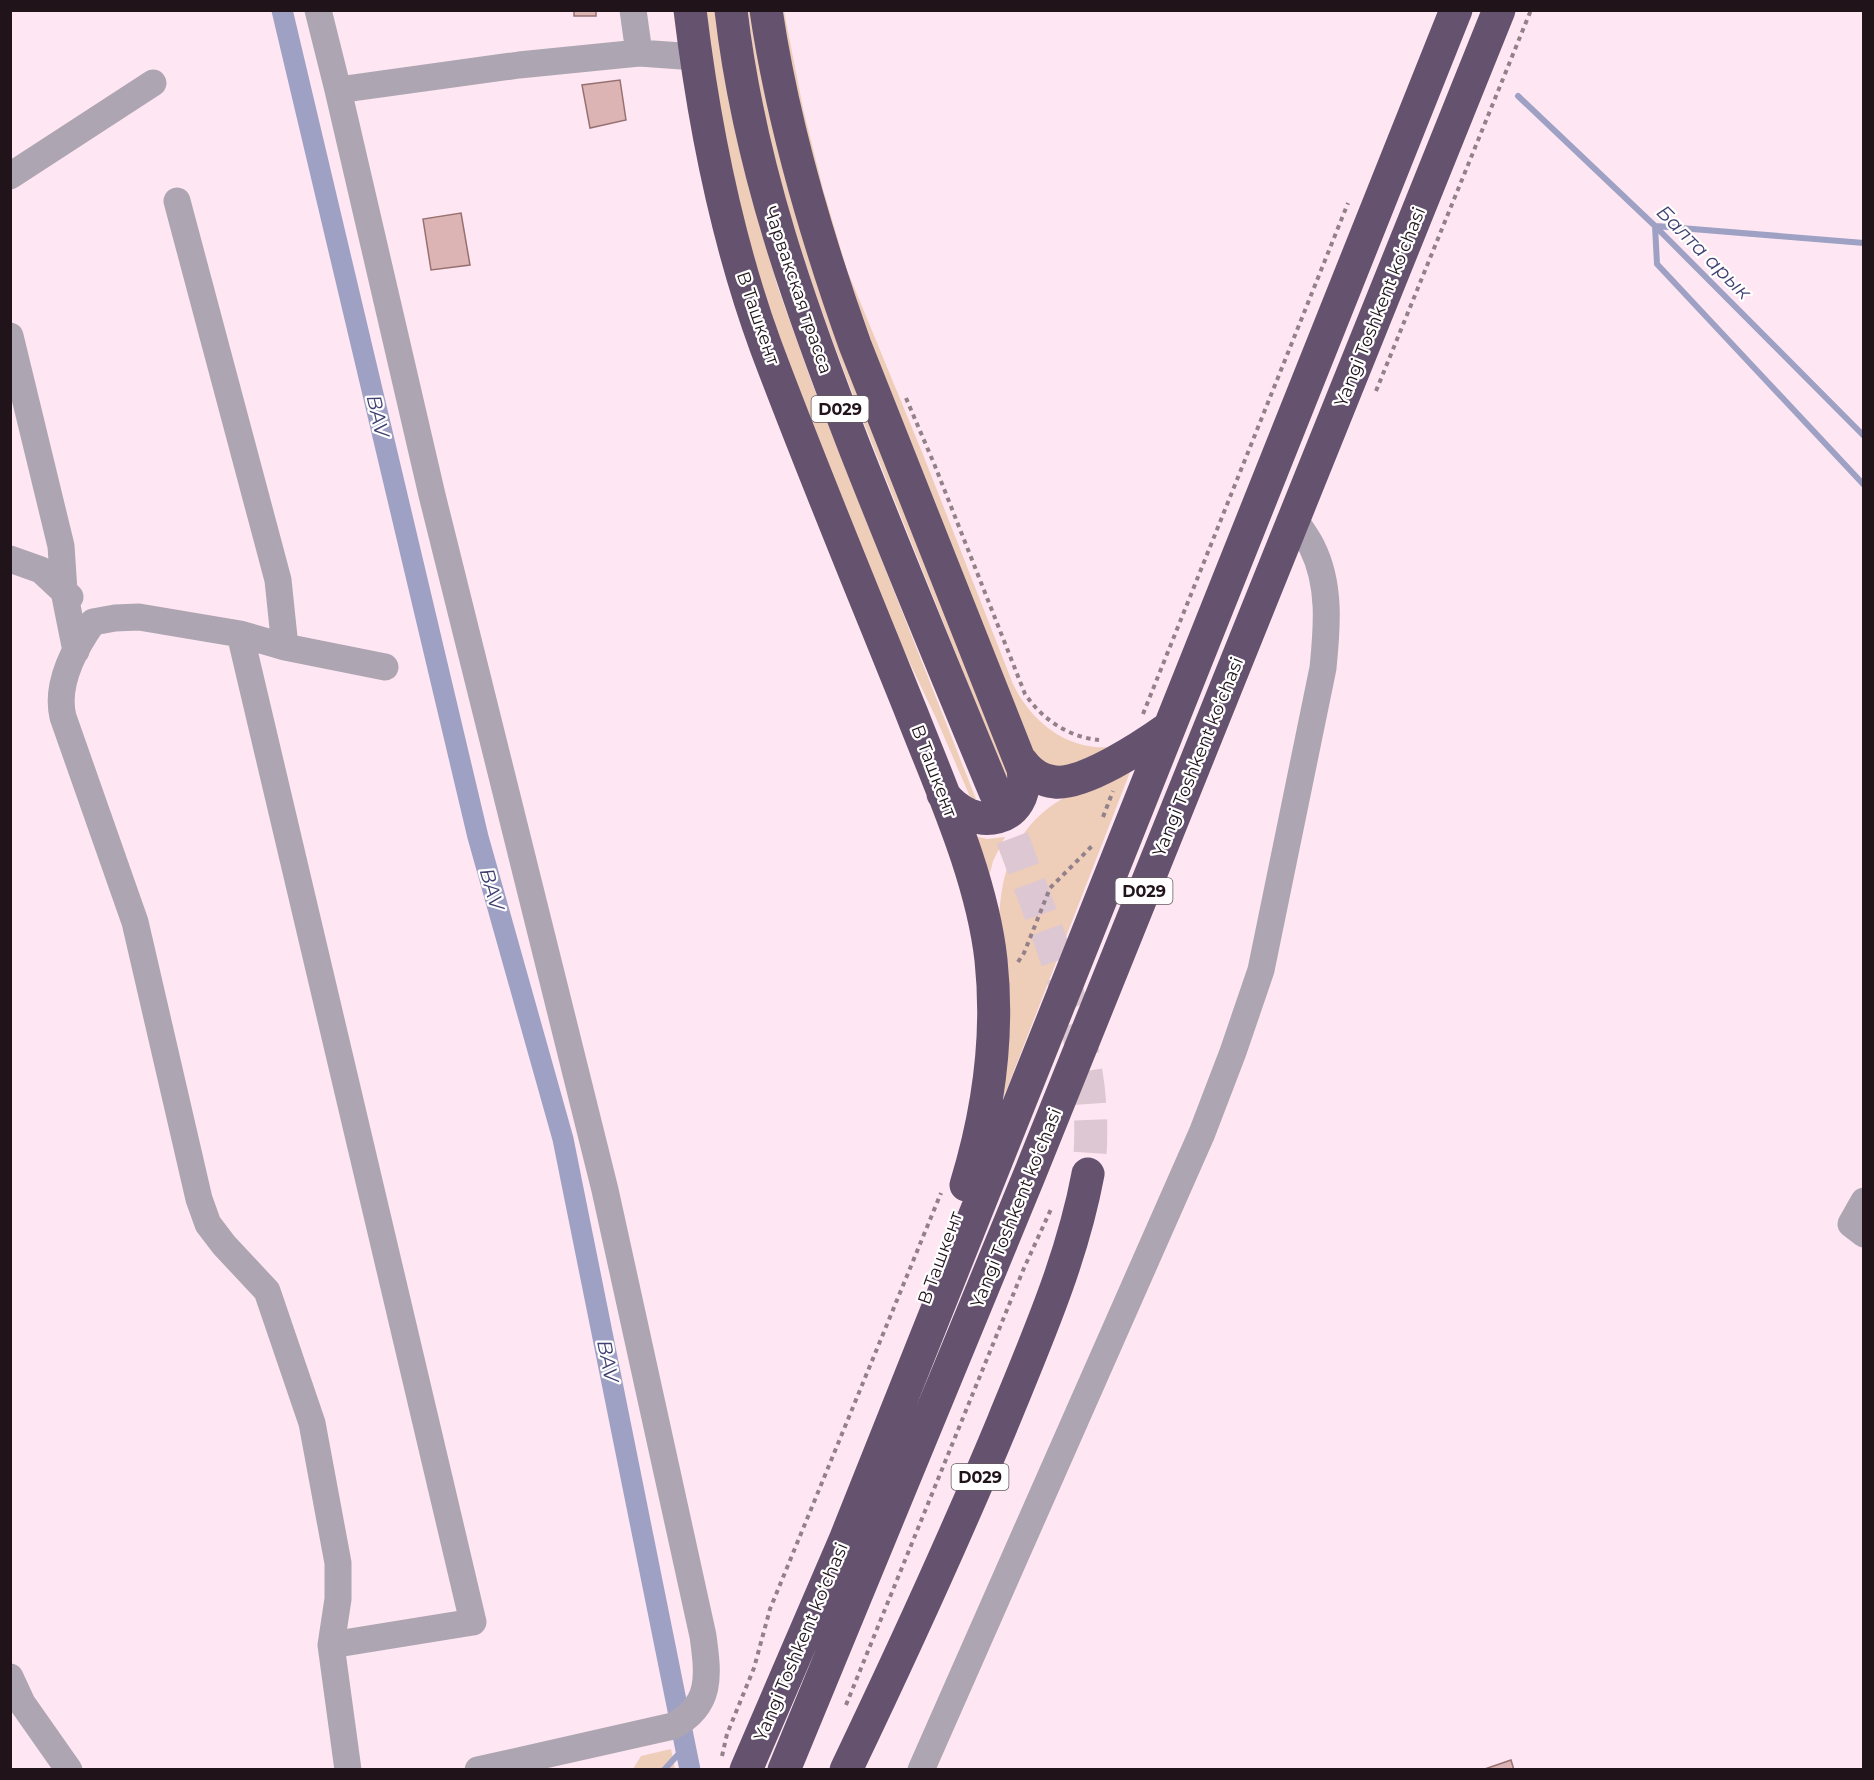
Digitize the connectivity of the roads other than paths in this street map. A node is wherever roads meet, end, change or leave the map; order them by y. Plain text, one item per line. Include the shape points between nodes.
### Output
1 (318, 10) edge
2 (633, 10) edge
3 (690, 10) edge
4 (731, 10) edge
5 (766, 10) edge
6 (1456, 10) edge
7 (1499, 10) edge
8 (639, 53) junction
9 (696, 57) junction
10 (153, 83) dead end
11 (338, 90) junction
12 (10, 176) edge
13 (177, 201) dead end
14 (10, 336) edge
15 (1294, 519) junction
16 (10, 559) edge
17 (64, 591) junction
18 (93, 622) junction
19 (240, 634) junction
20 (285, 647) junction
21 (76, 651) junction
22 (385, 667) dead end
23 (1153, 726) junction
24 (1021, 761) junction
25 (995, 792) tunnel mouth
26 (944, 794) junction
27 (1089, 1174) tunnel mouth
28 (1863, 1201) edge
29 (1863, 1234) edge
30 (844, 1540) junction
31 (331, 1645) junction
32 (10, 1677) edge
33 (733, 1767) edge
34 (69, 1770) edge
35 (348, 1770) edge
36 (478, 1770) edge
37 (784, 1770) edge
38 (846, 1770) edge
39 (921, 1770) edge

1 - 11 street
2 - 8 street
3 - 9 highway, В Ташкент / D029
4 - 25 highway, Чарвакская трасса / D029 via 751,133 790,274 863,469
5 - 24 highway via 795,152 831,277
6 - 23 highway, Yangi Toshkent ko‘chasi / D029
7 - 15 highway, Yangi Toshkent ko‘chasi / D029
8 - 9 street
8 - 11 street
9 - 26 highway, В Ташкент / D029 via 722,201 753,306 782,389
10 - 12 street
11 - 36 street via 432,495 607,1201 703,1636 707,1675 697,1705 682,1721 663,1729
13 - 20 street via 278,580
14 - 17 street via 61,546
15 - 37 highway, Yangi Toshkent ko‘chasi / D029
15 - 39 street via 1312,547 1321,572 1326,635 1323,668 1261,970 1202,1134
16 - 17 street via 41,570
17 - 18 street
17 - 21 street
18 - 19 street via 139,617
18 - 21 street
19 - 20 street
19 - 31 street via 473,1622
20 - 22 street
21 - 31 street via 60,706 135,922 199,1198 208,1224 267,1291 312,1423 338,1563 338,1599
23 - 24 highway via 1064,782 1037,776
23 - 30 highway, Yangi Toshkent ko‘chasi / D029
24 - 26 highway via 1025,778 1021,794 1012,808 998,818 968,816
26 - 30 highway, В Ташкент / D029 via 986,931 992,971 994,1039 976,1150
27 - 38 highway, D029 via 1068,1256 1035,1345 928,1598
28 - 29 street via 1851,1224
30 - 33 highway, Yangi Toshkent ko‘chasi / D029
31 - 35 street
32 - 34 street via 22,1703

